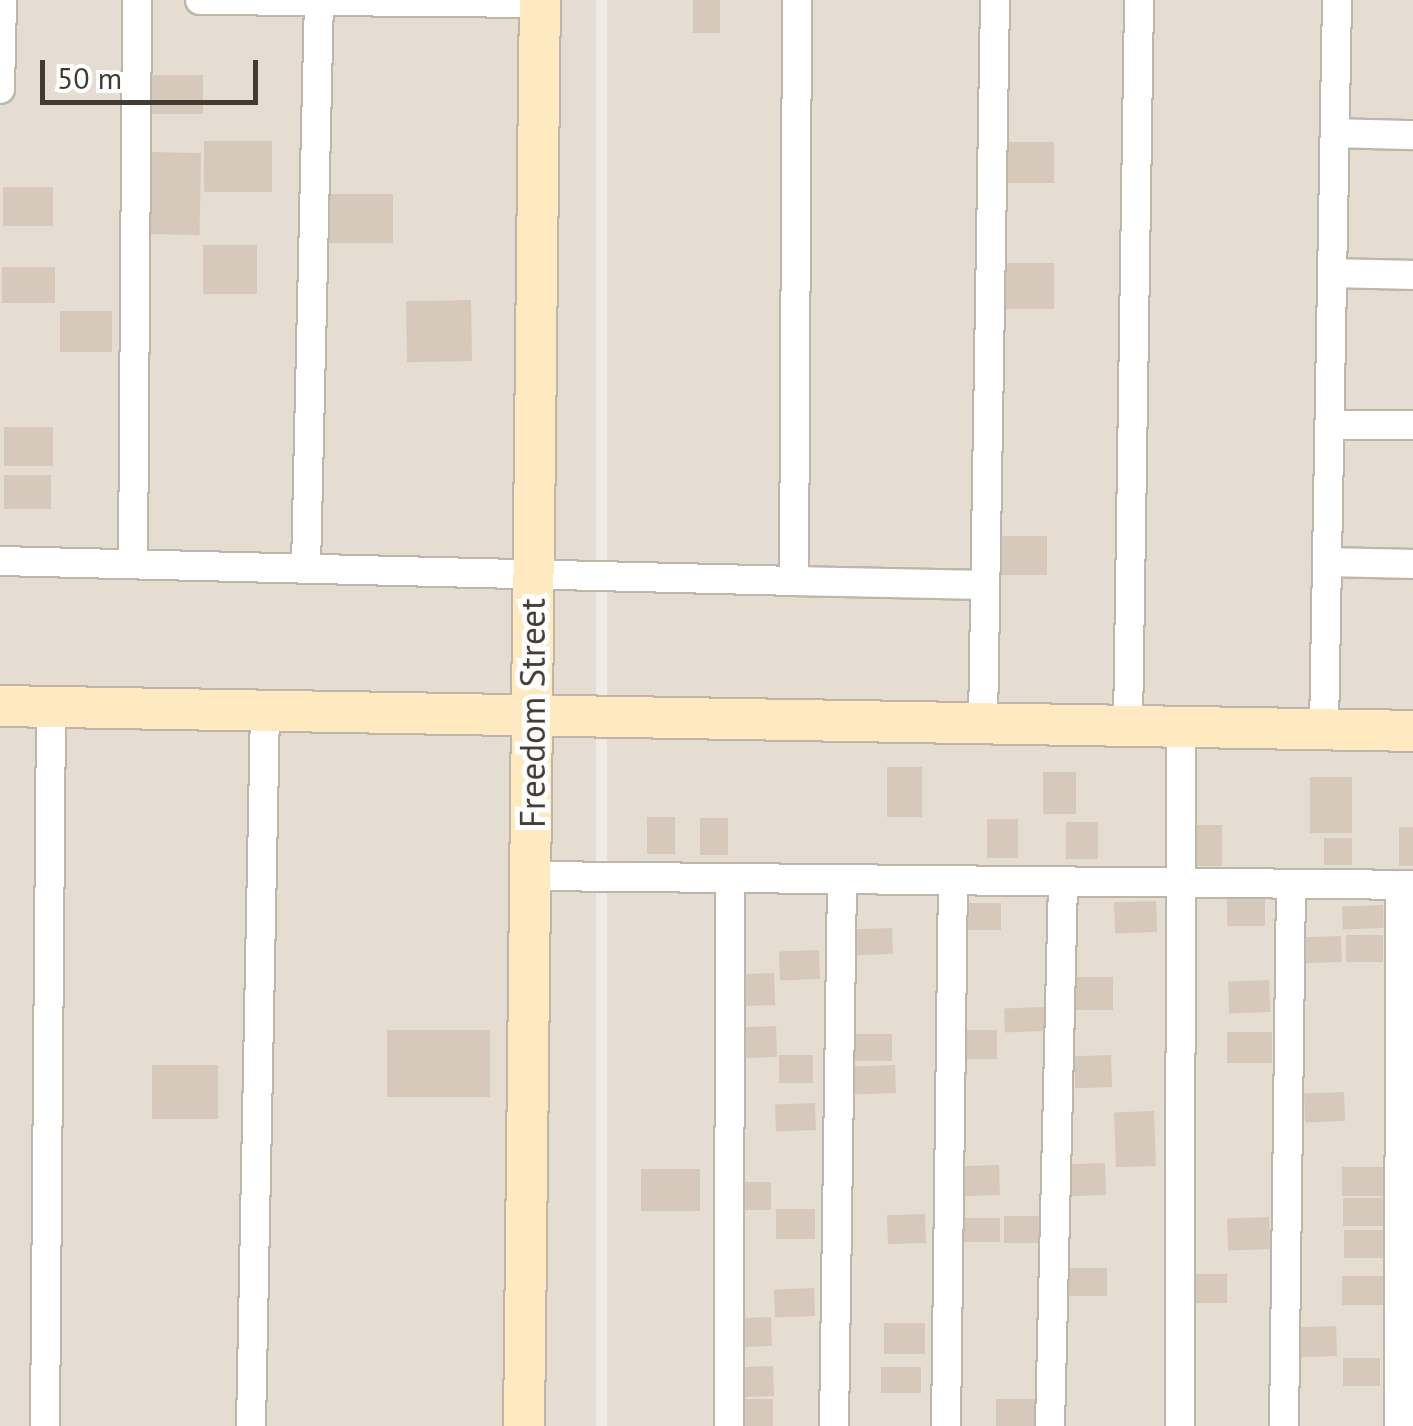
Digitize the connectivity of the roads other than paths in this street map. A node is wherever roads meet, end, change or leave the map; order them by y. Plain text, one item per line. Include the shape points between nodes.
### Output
1 (2, 0) edge
2 (136, 0) edge
3 (200, 0) edge
4 (318, 0) edge
5 (797, 0) edge
6 (995, 0) edge
7 (1140, 0) edge
8 (1337, 0) edge
9 (540, 2) edge
10 (0, 88) edge
11 (1335, 133) junction
12 (1413, 134) edge
13 (1333, 273) junction
14 (1413, 276) edge
15 (1330, 425) junction
16 (1413, 425) edge
17 (0, 561) edge
18 (1327, 562) junction
19 (132, 564) junction
20 (1413, 564) edge
21 (306, 566) junction
22 (533, 577) junction
23 (794, 581) junction
24 (984, 586) junction
25 (0, 706) edge
26 (51, 707) junction
27 (264, 712) junction
28 (532, 717) junction
29 (982, 723) junction
30 (1128, 725) junction
31 (1181, 726) junction
32 (1324, 729) junction
33 (1413, 731) edge
34 (531, 876) junction
35 (730, 878) junction
36 (842, 879) junction
37 (953, 880) junction
38 (1062, 881) junction
39 (1185, 882) junction
40 (1291, 884) junction
41 (1407, 885) edge
42 (45, 1426) edge
43 (250, 1426) edge
44 (524, 1426) edge
45 (728, 1426) edge
46 (834, 1426) edge
47 (946, 1426) edge
48 (1050, 1426) edge
49 (1180, 1426) edge
50 (1284, 1426) edge
51 (1399, 1426) edge

1 - 10 street
2 - 19 street
3 - 4 street
4 - 9 street
4 - 21 street
5 - 23 street
6 - 24 street
7 - 30 street
8 - 11 street
9 - 22 street, Freedom Street
11 - 12 street
11 - 13 street
13 - 14 street
13 - 15 street
15 - 16 street
15 - 18 street
17 - 19 street
18 - 20 street
18 - 32 street
19 - 21 street
21 - 22 street
22 - 23 street
22 - 28 street, Freedom Street
23 - 24 street
24 - 29 street
25 - 26 street
26 - 27 street
26 - 42 street
27 - 28 street
27 - 43 street
28 - 29 street
28 - 34 street, Freedom Street
29 - 30 street
30 - 31 street
31 - 32 street
31 - 39 street
32 - 33 street
34 - 35 street
34 - 44 street, Freedom Street
35 - 36 street
35 - 45 street
36 - 37 street
36 - 46 street
37 - 38 street
37 - 47 street
38 - 39 street
38 - 48 street
39 - 40 street
39 - 49 street
40 - 41 street
40 - 50 street
41 - 51 street

